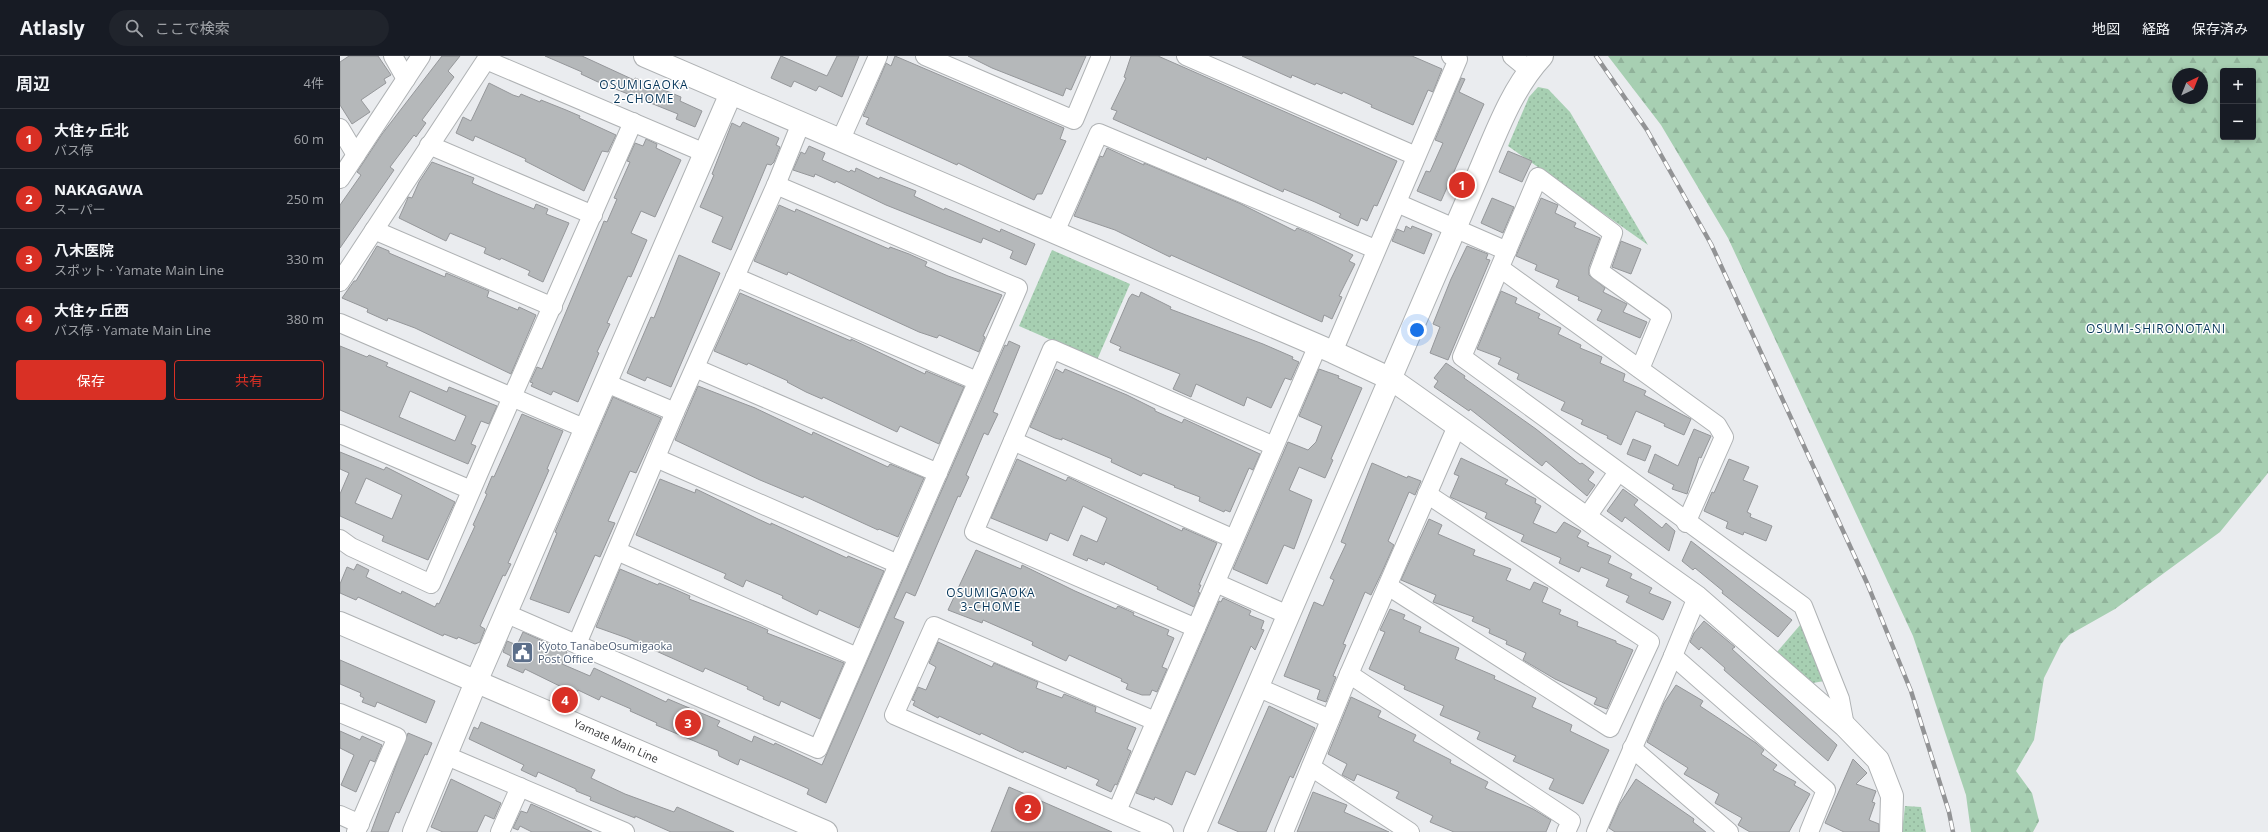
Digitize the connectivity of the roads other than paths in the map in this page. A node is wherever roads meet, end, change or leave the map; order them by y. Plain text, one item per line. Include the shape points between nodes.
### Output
1 (393, 56) edge
2 (421, 56) edge
3 (645, 56) edge
4 (878, 56) edge
5 (925, 56) edge
6 (1101, 56) edge
7 (1186, 56) edge
8 (1451, 56) edge
9 (1512, 56) edge
10 (1537, 61) edge
11 (406, 79) junction
12 (731, 93) junction
13 (633, 122) junction
14 (801, 123) junction
15 (340, 128) edge
16 (841, 139) junction
17 (429, 145) junction
18 (705, 153) junction
19 (356, 155) junction
20 (1416, 156) junction
21 (340, 180) edge
22 (776, 185) junction
23 (1397, 203) junction
24 (593, 215) junction
25 (1455, 227) junction
26 (374, 230) junction
27 (1055, 232) junction
28 (1375, 249) junction
29 (1507, 251) junction
30 (1500, 268) junction
31 (735, 277) junction
32 (340, 282) edge
33 (553, 307) junction
34 (340, 323) edge
35 (1325, 348) junction
36 (694, 368) junction
37 (1640, 369) junction
38 (1390, 379) junction
39 (977, 381) junction
40 (606, 383) junction
41 (513, 398) junction
42 (675, 412) junction
43 (1457, 426) junction
44 (586, 429) junction
45 (340, 434) edge
46 (1013, 441) junction
47 (1274, 446) junction
48 (656, 458) junction
49 (1618, 472) junction
50 (938, 473) junction
51 (471, 490) junction
52 (1427, 494) junction
53 (1586, 518) junction
54 (1686, 523) junction
55 (340, 539) edge
56 (1234, 539) junction
57 (617, 551) junction
58 (898, 564) junction
59 (1216, 583) junction
60 (1388, 586) junction
61 (1697, 597) junction
62 (507, 614) junction
63 (1288, 615) junction
64 (340, 623) edge
65 (1196, 628) junction
66 (577, 644) junction
67 (1673, 656) junction
68 (857, 657) junction
69 (1349, 674) junction
70 (476, 682) junction
71 (1257, 687) junction
72 (340, 712) edge
73 (1330, 719) junction
74 (1155, 720) junction
75 (1845, 726) junction
76 (1632, 748) junction
77 (447, 756) junction
78 (1311, 767) junction
79 (520, 787) junction
80 (1117, 811) junction
81 (340, 815) edge
82 (358, 828) edge
83 (414, 832) edge
84 (500, 832) edge
85 (625, 832) edge
86 (826, 832) edge
87 (1164, 832) edge
88 (1195, 832) edge
89 (1284, 832) edge
90 (1410, 832) edge
91 (1566, 832) edge
92 (1596, 832) edge
93 (1729, 832) edge
94 (1809, 832) edge
95 (1891, 832) edge

1 - 11 street
2 - 11 street
3 - 12 street
4 - 16 street
5 - 6 street via 1074,120
7 - 20 street
8 - 20 street via 1458,59
9 - 10 street
10 - 25 street via 1512,100
11 - 19 street
12 - 14 street
12 - 18 street
13 - 17 street via 486,60
13 - 18 street
13 - 24 street
14 - 16 street
14 - 22 street
15 - 19 street
16 - 27 street
17 - 24 street
17 - 26 street
18 - 40 street
19 - 21 street
20 - 23 street
22 - 31 street
22 - 39 street via 1018,288
23 - 25 street
23 - 28 street
24 - 33 street
25 - 29 street
25 - 38 street
26 - 32 street
26 - 33 street
27 - 28 street via 1099,133
27 - 35 street
28 - 35 street
29 - 30 street
29 - 37 street via 1538,177 1613,233 1599,271 1662,316
30 - 37 street
30 - 49 street via 1462,357
31 - 36 street
31 - 39 street
33 - 41 street
34 - 41 street
35 - 38 street
35 - 47 street
36 - 42 street
36 - 50 street
37 - 54 street via 1717,425 1724,437
38 - 43 street
38 - 63 street
39 - 50 street
40 - 42 street
40 - 44 street
41 - 44 street
41 - 51 street
42 - 48 street
43 - 52 street
43 - 53 street
44 - 62 street
45 - 51 street
46 - 47 street via 1052,349
46 - 56 street
46 - 65 street via 974,532
47 - 56 street
48 - 57 street
48 - 58 street
49 - 53 street
49 - 54 street
50 - 58 street
51 - 55 street via 431,584 351,548
52 - 60 street
52 - 60 street via 1650,642 1610,728
53 - 61 street
54 - 75 street via 1803,606 1840,699
56 - 59 street
57 - 66 street
57 - 68 street
58 - 68 street
59 - 63 street
59 - 65 street
60 - 69 street
61 - 67 street
61 - 75 street
62 - 66 street
62 - 70 street
63 - 71 street
64 - 70 street, Yamate Main Line
65 - 74 street
66 - 68 street via 818,749
67 - 76 street
67 - 94 street via 1826,790
69 - 73 street
69 - 91 street via 1571,821
70 - 77 street
70 - 86 street, Yamate Main Line
71 - 73 street
71 - 88 street
72 - 82 street via 397,737
73 - 78 street
74 - 80 street
74 - 80 street via 934,626 894,715
75 - 95 street via 1878,760 1892,796
76 - 92 street
76 - 93 street
77 - 79 street
77 - 83 street
78 - 89 street
78 - 90 street
79 - 84 street
79 - 85 street
80 - 87 street
81 - 82 street

